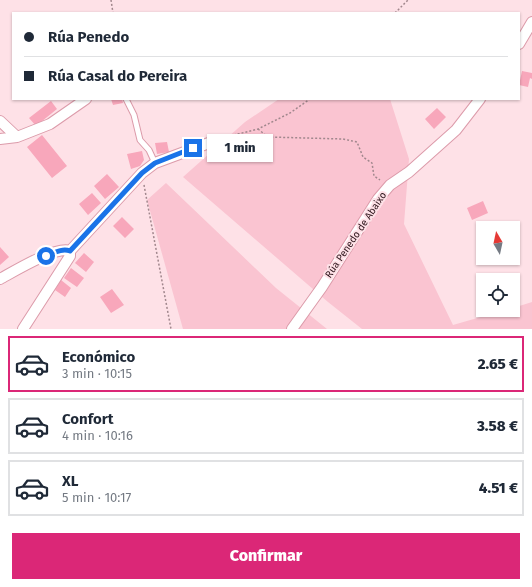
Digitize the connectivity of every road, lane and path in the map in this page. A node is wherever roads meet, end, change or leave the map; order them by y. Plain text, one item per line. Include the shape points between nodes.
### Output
1 (111, 0) edge
2 (408, 0) edge
3 (113, 12) edge
4 (396, 12) edge
5 (532, 22) edge
6 (520, 42) edge
7 (85, 100) edge
8 (126, 100) edge
9 (309, 100) edge
10 (479, 100) edge
11 (0, 121) edge
12 (258, 129) junction
13 (17, 137) junction
14 (0, 139) edge
15 (217, 140) joint
16 (155, 163) junction
17 (142, 173) junction
18 (390, 185) junction
19 (70, 251) junction
20 (0, 279) edge
21 (23, 329) edge
22 (171, 329) edge
23 (292, 329) edge

1 - 3 path
2 - 4 path
5 - 6 street
7 - 13 street via 50,124
8 - 16 lane via 134,115 140,140 149,150
9 - 12 path via 290,114
10 - 18 street, Rúa Penedo de Abaixo via 456,130 409,172
11 - 13 street
12 - 15 path
12 - 18 path via 268,137 343,139 357,142 363,157 372,163 374,176
13 - 14 street
15 - 16 street
16 - 17 street
17 - 19 street
17 - 22 path
18 - 23 street, Rúa Penedo de Abaixo
19 - 20 street via 59,251 46,256
19 - 21 street via 70,256

